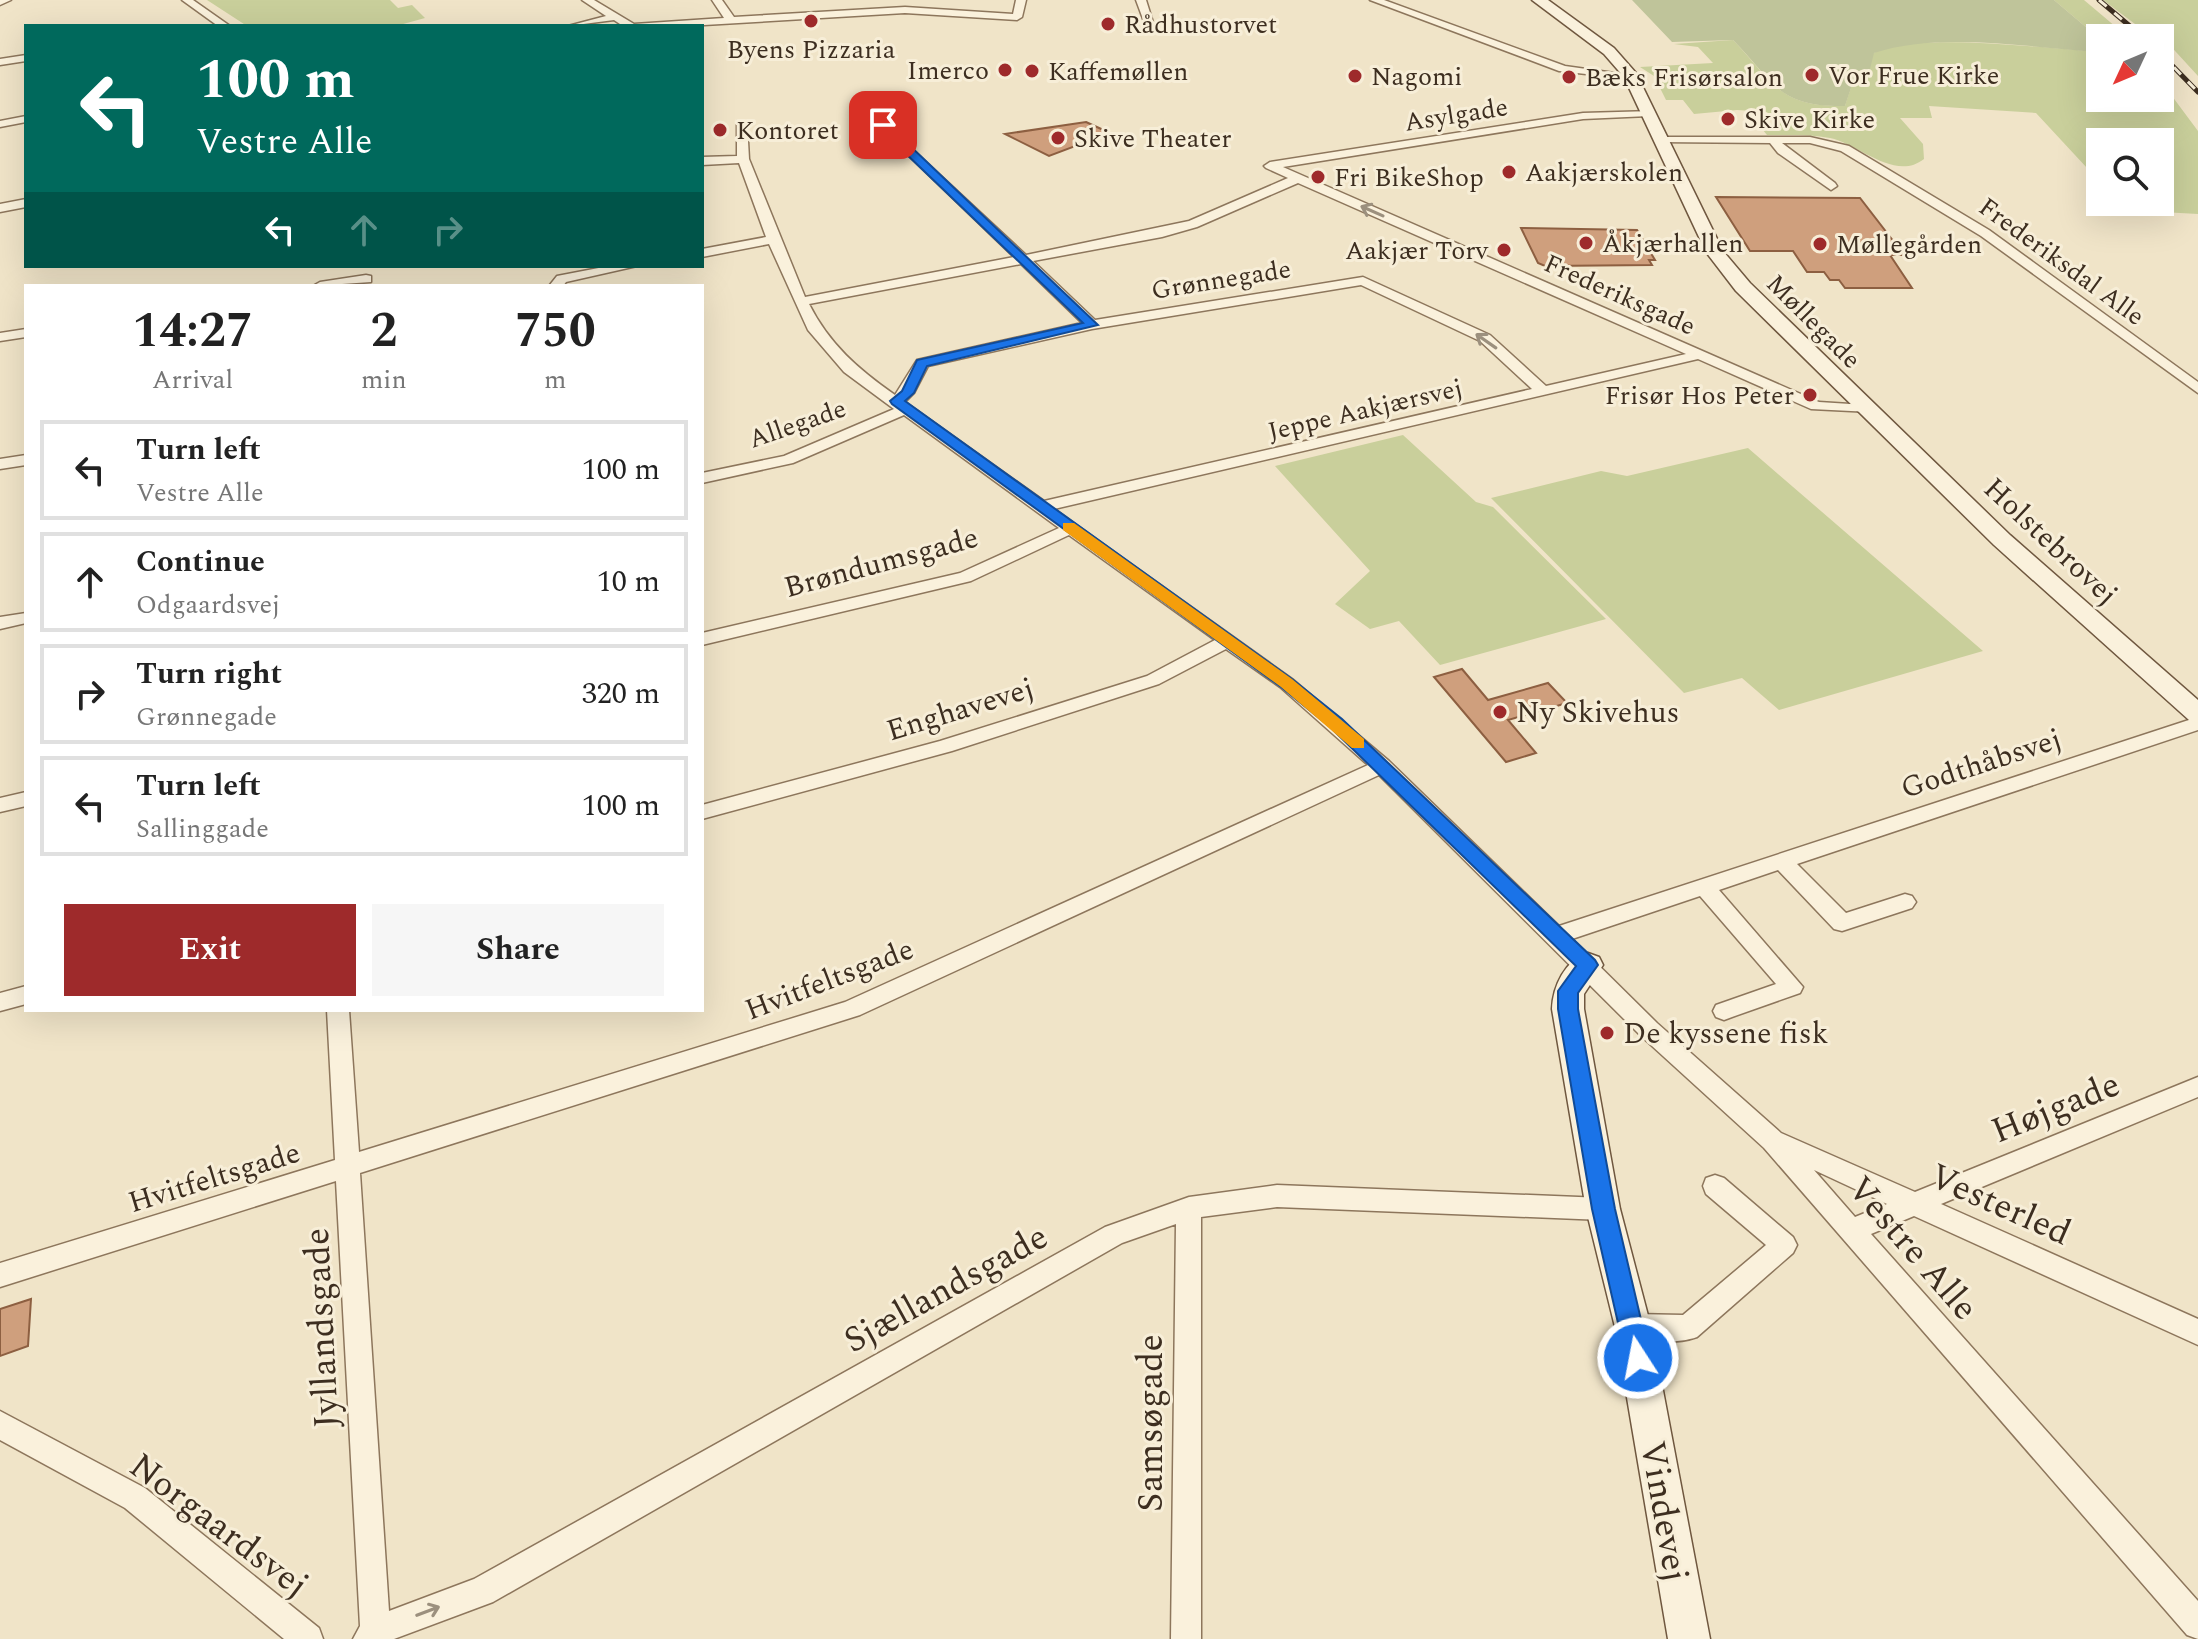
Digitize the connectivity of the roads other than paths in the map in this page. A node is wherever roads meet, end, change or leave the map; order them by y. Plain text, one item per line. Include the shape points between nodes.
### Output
1 (6, 0) edge
2 (187, 0) edge
3 (587, 0) edge
4 (717, 0) edge
5 (852, 0) edge
6 (1021, 0) edge
7 (1141, 0) edge
8 (1375, 0) edge
9 (1539, 0) edge
10 (0, 2) edge
11 (612, 4) dead end
12 (599, 7) junction
13 (854, 12) junction
14 (615, 17) junction
15 (731, 20) junction
16 (222, 24) edge
17 (582, 24) edge
18 (627, 24) edge
19 (668, 24) edge
20 (1151, 27) dead end
21 (24, 58) edge
22 (0, 62) edge
23 (1631, 76) junction
24 (1649, 113) junction
25 (24, 119) edge
26 (741, 123) dead end
27 (0, 124) edge
28 (883, 125) dead end
29 (1772, 139) junction
30 (1664, 140) junction
31 (743, 159) junction
32 (704, 161) edge
33 (1270, 166) joint
34 (1298, 178) junction
35 (1831, 186) dead end
36 (24, 203) edge
37 (0, 208) edge
38 (775, 239) junction
39 (704, 253) edge
40 (1027, 259) junction
41 (594, 269) edge
42 (366, 277) edge
43 (330, 284) edge
44 (558, 284) edge
45 (800, 302) junction
46 (1092, 325) junction
47 (24, 333) edge
48 (0, 337) edge
49 (1699, 355) junction
50 (2198, 389) edge
51 (1544, 392) junction
52 (902, 405) junction
53 (1866, 409) junction
54 (24, 460) edge
55 (0, 464) edge
56 (704, 478) edge
57 (1041, 507) junction
58 (1071, 528) junction
59 (24, 618) edge
60 (0, 623) edge
61 (704, 639) edge
62 (1227, 641) junction
63 (2198, 714) edge
64 (2198, 723) edge
65 (1382, 766) junction
66 (24, 799) edge
67 (0, 805) edge
68 (704, 811) edge
69 (1782, 861) junction
70 (1704, 887) junction
71 (1905, 902) dead end
72 (1558, 935) junction
73 (1588, 965) junction
74 (24, 996) edge
75 (0, 1002) edge
76 (1724, 1011) dead end
77 (338, 1012) edge
78 (2198, 1087) edge
79 (1773, 1141) junction
80 (347, 1168) junction
81 (1715, 1186) dead end
82 (1912, 1203) junction
83 (1189, 1208) junction
84 (1603, 1209) junction
85 (1851, 1230) junction
86 (0, 1275) edge
87 (1633, 1327) junction
88 (2198, 1332) edge
89 (0, 1425) edge
90 (2198, 1624) edge
91 (371, 1635) edge
92 (308, 1639) edge
93 (1186, 1639) edge
94 (1689, 1639) edge

1 - 10 street
2 - 16 street
3 - 12 street
4 - 15 street
5 - 13 street
6 - 13 street via 1017,17 927,10
7 - 20 street
8 - 23 street via 1563,69
9 - 23 street, Møllegade via 1609,51
11 - 12 street
12 - 14 street
13 - 15 street
14 - 17 street
14 - 18 street
15 - 19 street
21 - 22 street
23 - 24 street, Møllegade
24 - 30 street, Møllegade
24 - 33 street, Asylgade via 1583,116
25 - 27 street
26 - 31 street, Vestre Alle
28 - 40 street
29 - 30 street, Frederiksdal Alle
29 - 35 street
29 - 50 street, Frederiksdal Alle via 1845,148 1985,233
30 - 53 street, Møllegade via 1724,265
31 - 32 street
31 - 38 street, Vestre Alle
33 - 34 street, Frederiksgade
34 - 40 street via 1193,224
49 -> 34 street, Frederiksgade
36 - 37 street
38 - 39 street
38 - 45 street, Vestre Alle
40 - 45 street
40 - 46 street
41 - 44 street
42 - 43 street
45 - 52 street, Vestre Alle via 813,327 849,369
51 -> 46 street, Grønnegade via 1485,338 1363,281
46 - 52 street, Grønnegade via 922,363
47 - 48 street
49 - 51 street, Jeppe Aakjærsvej
49 - 53 street, Frederiksgade via 1816,406
51 - 57 street, Jeppe Aakjærsvej
52 - 56 street, Allegade via 788,460
52 - 57 street, Vestre Alle
53 - 63 street, Holstebrovej via 2051,586
54 - 55 street
57 - 58 street, Vestre Alle
58 - 61 street, Brøndumsgade via 965,577
58 - 62 street, Vestre Alle
59 - 60 street
62 - 65 street, Vestre Alle via 1299,693
62 - 68 street, Enghavevej via 1153,680 945,746
64 - 69 street, Godthåbsvej
65 - 72 street, Vestre Alle
65 - 80 street, Hvitfeltsgade via 852,1009
66 - 67 street
69 - 70 street, Godthåbsvej
69 - 71 street via 1842,923
70 - 72 street, Godthåbsvej
70 - 76 street via 1792,987
72 - 73 street, Vestre Alle
73 - 79 street, Vestre Alle via 1718,1095
73 - 84 street, Vindevej via 1568,991 1568,1009
74 - 75 street
77 - 80 street, Jyllandsgade
78 - 82 street, Højgade
79 - 82 street, Vesterled
79 - 85 street, Vestre Alle
80 - 86 street, Hvitfeltsgade
80 - 91 street, Jyllandsgade
81 - 87 street via 1784,1245 1688,1328
82 - 85 street, Højgade
82 - 88 street, Vesterled
83 - 84 street, Sjællandsgade via 1277,1196
91 -> 83 street, Sjællandsgade via 482,1591 1114,1235
83 - 93 street, Samsøgade
84 - 87 street, Vindevej
85 - 90 street, Vestre Alle
87 - 94 street, Vindevej
89 - 92 street, Norgaardsvej via 135,1498

